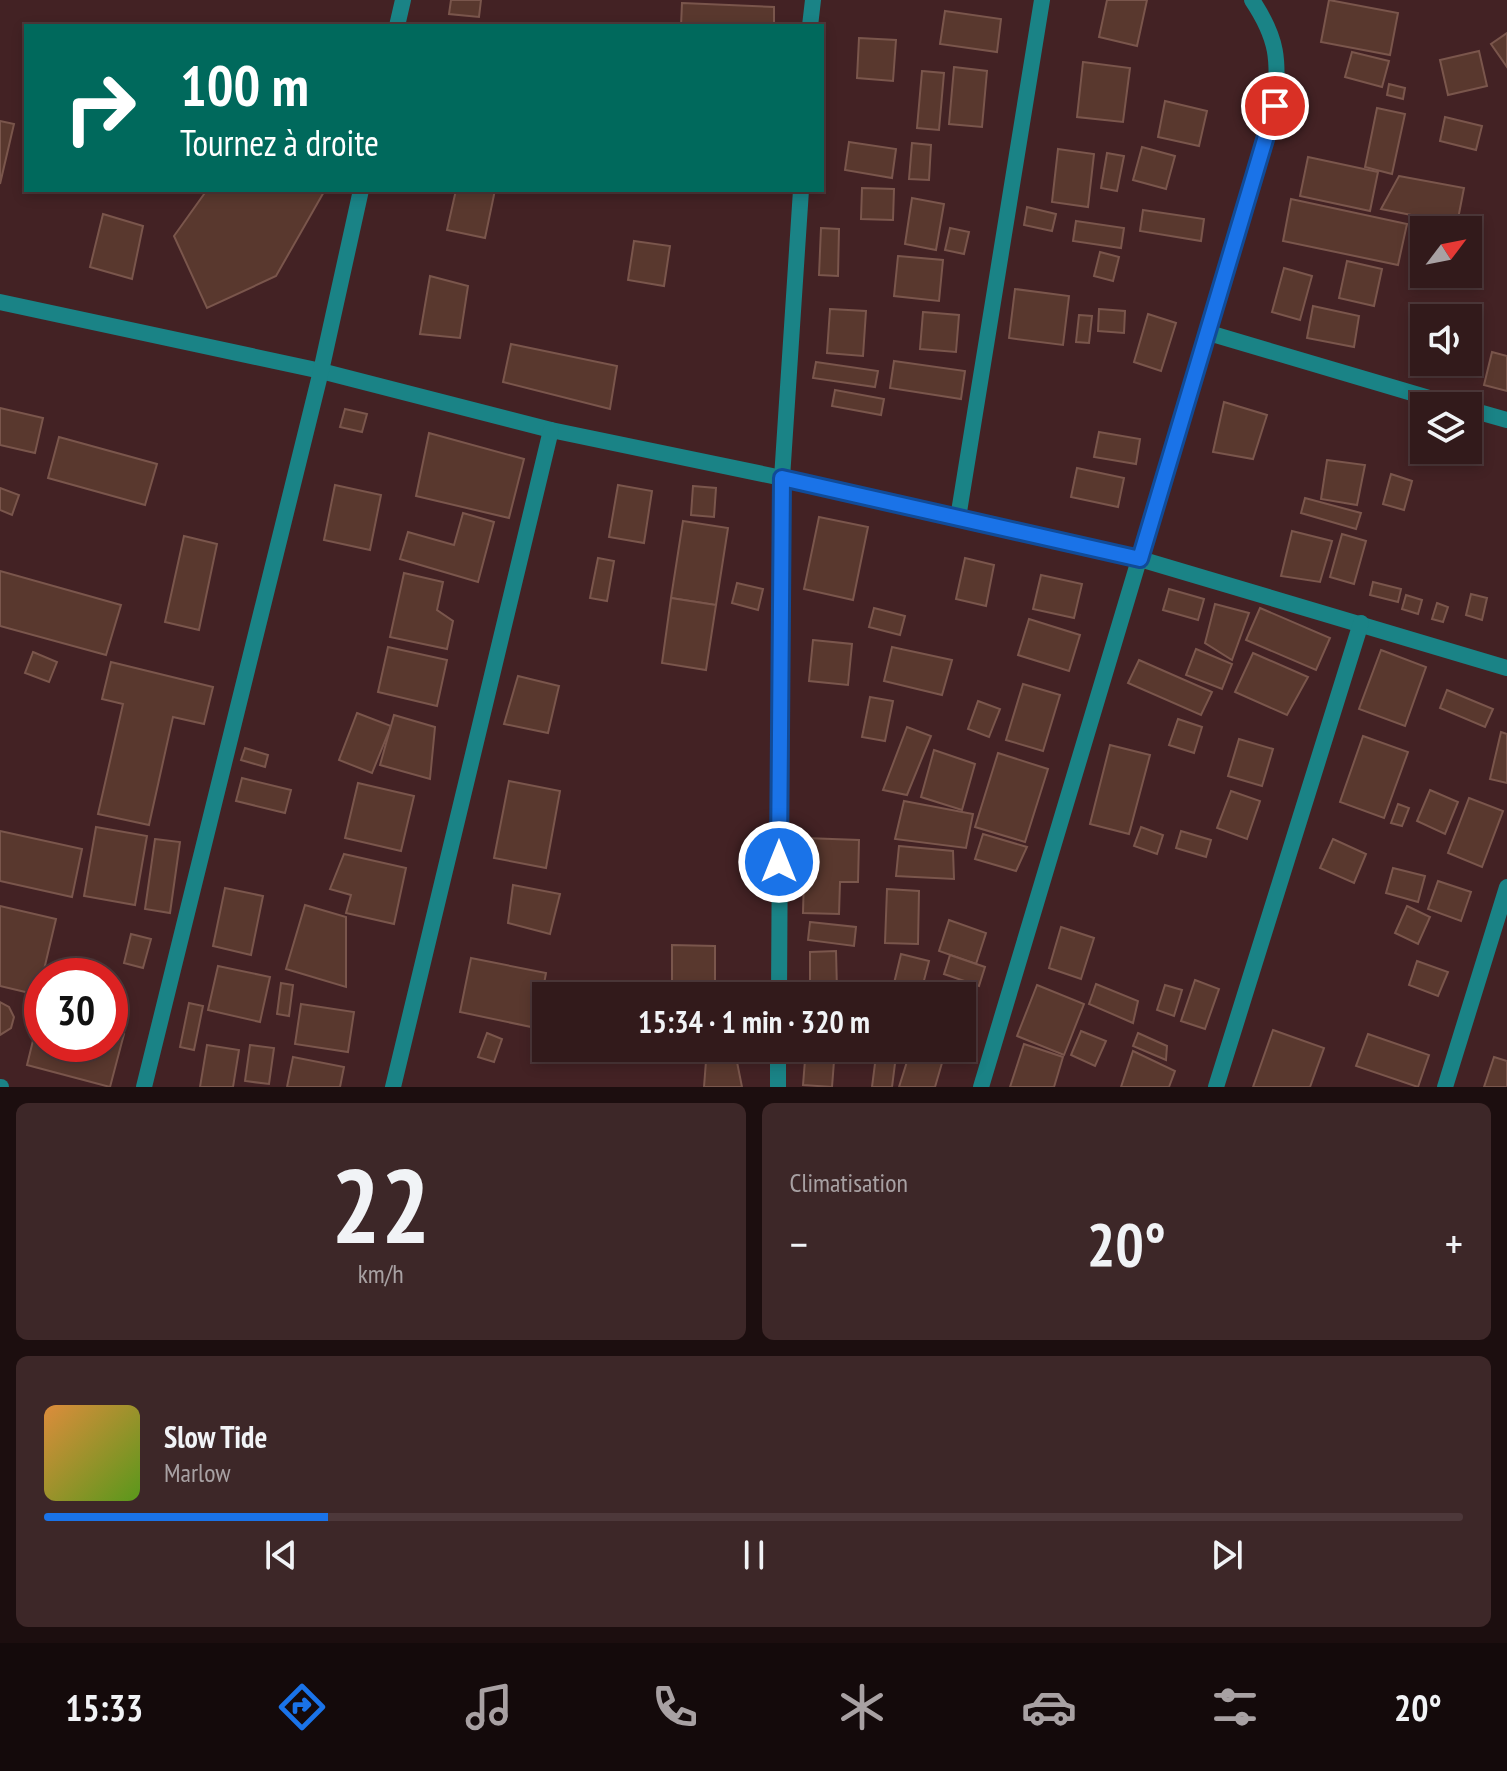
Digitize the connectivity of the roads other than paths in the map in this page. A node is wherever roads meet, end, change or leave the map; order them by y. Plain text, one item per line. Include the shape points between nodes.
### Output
1 (403, 0) edge
2 (813, 0) edge
3 (1042, 0) edge
4 (1252, 0) edge
5 (397, 24) edge
6 (810, 24) edge
7 (361, 192) edge
8 (801, 192) edge
9 (0, 302) edge
10 (1209, 333) junction
11 (321, 371) junction
12 (1410, 392) edge
13 (1482, 413) edge
14 (1507, 420) edge
15 (551, 430) junction
16 (782, 478) junction
17 (958, 518) junction
18 (1140, 559) junction
19 (1361, 623) junction
20 (1507, 668) edge
21 (1507, 887) edge
22 (779, 982) edge
23 (778, 1062) edge
24 (144, 1087) edge
25 (393, 1087) edge
26 (778, 1087) edge
27 (981, 1087) edge
28 (1216, 1087) edge
29 (1445, 1087) edge

1 - 5 street
2 - 6 street
3 - 17 street
4 - 10 street via 1271,28 1279,63 1275,106
7 - 11 street
8 - 16 street
9 - 11 street
10 - 12 street
10 - 18 street
11 - 15 street
11 - 24 street
13 - 14 street
15 - 16 street
15 - 25 street
16 - 17 street
16 - 22 street
17 - 18 street
18 - 19 street
18 - 27 street
19 - 20 street
19 - 28 street
21 - 29 street
23 - 26 street

